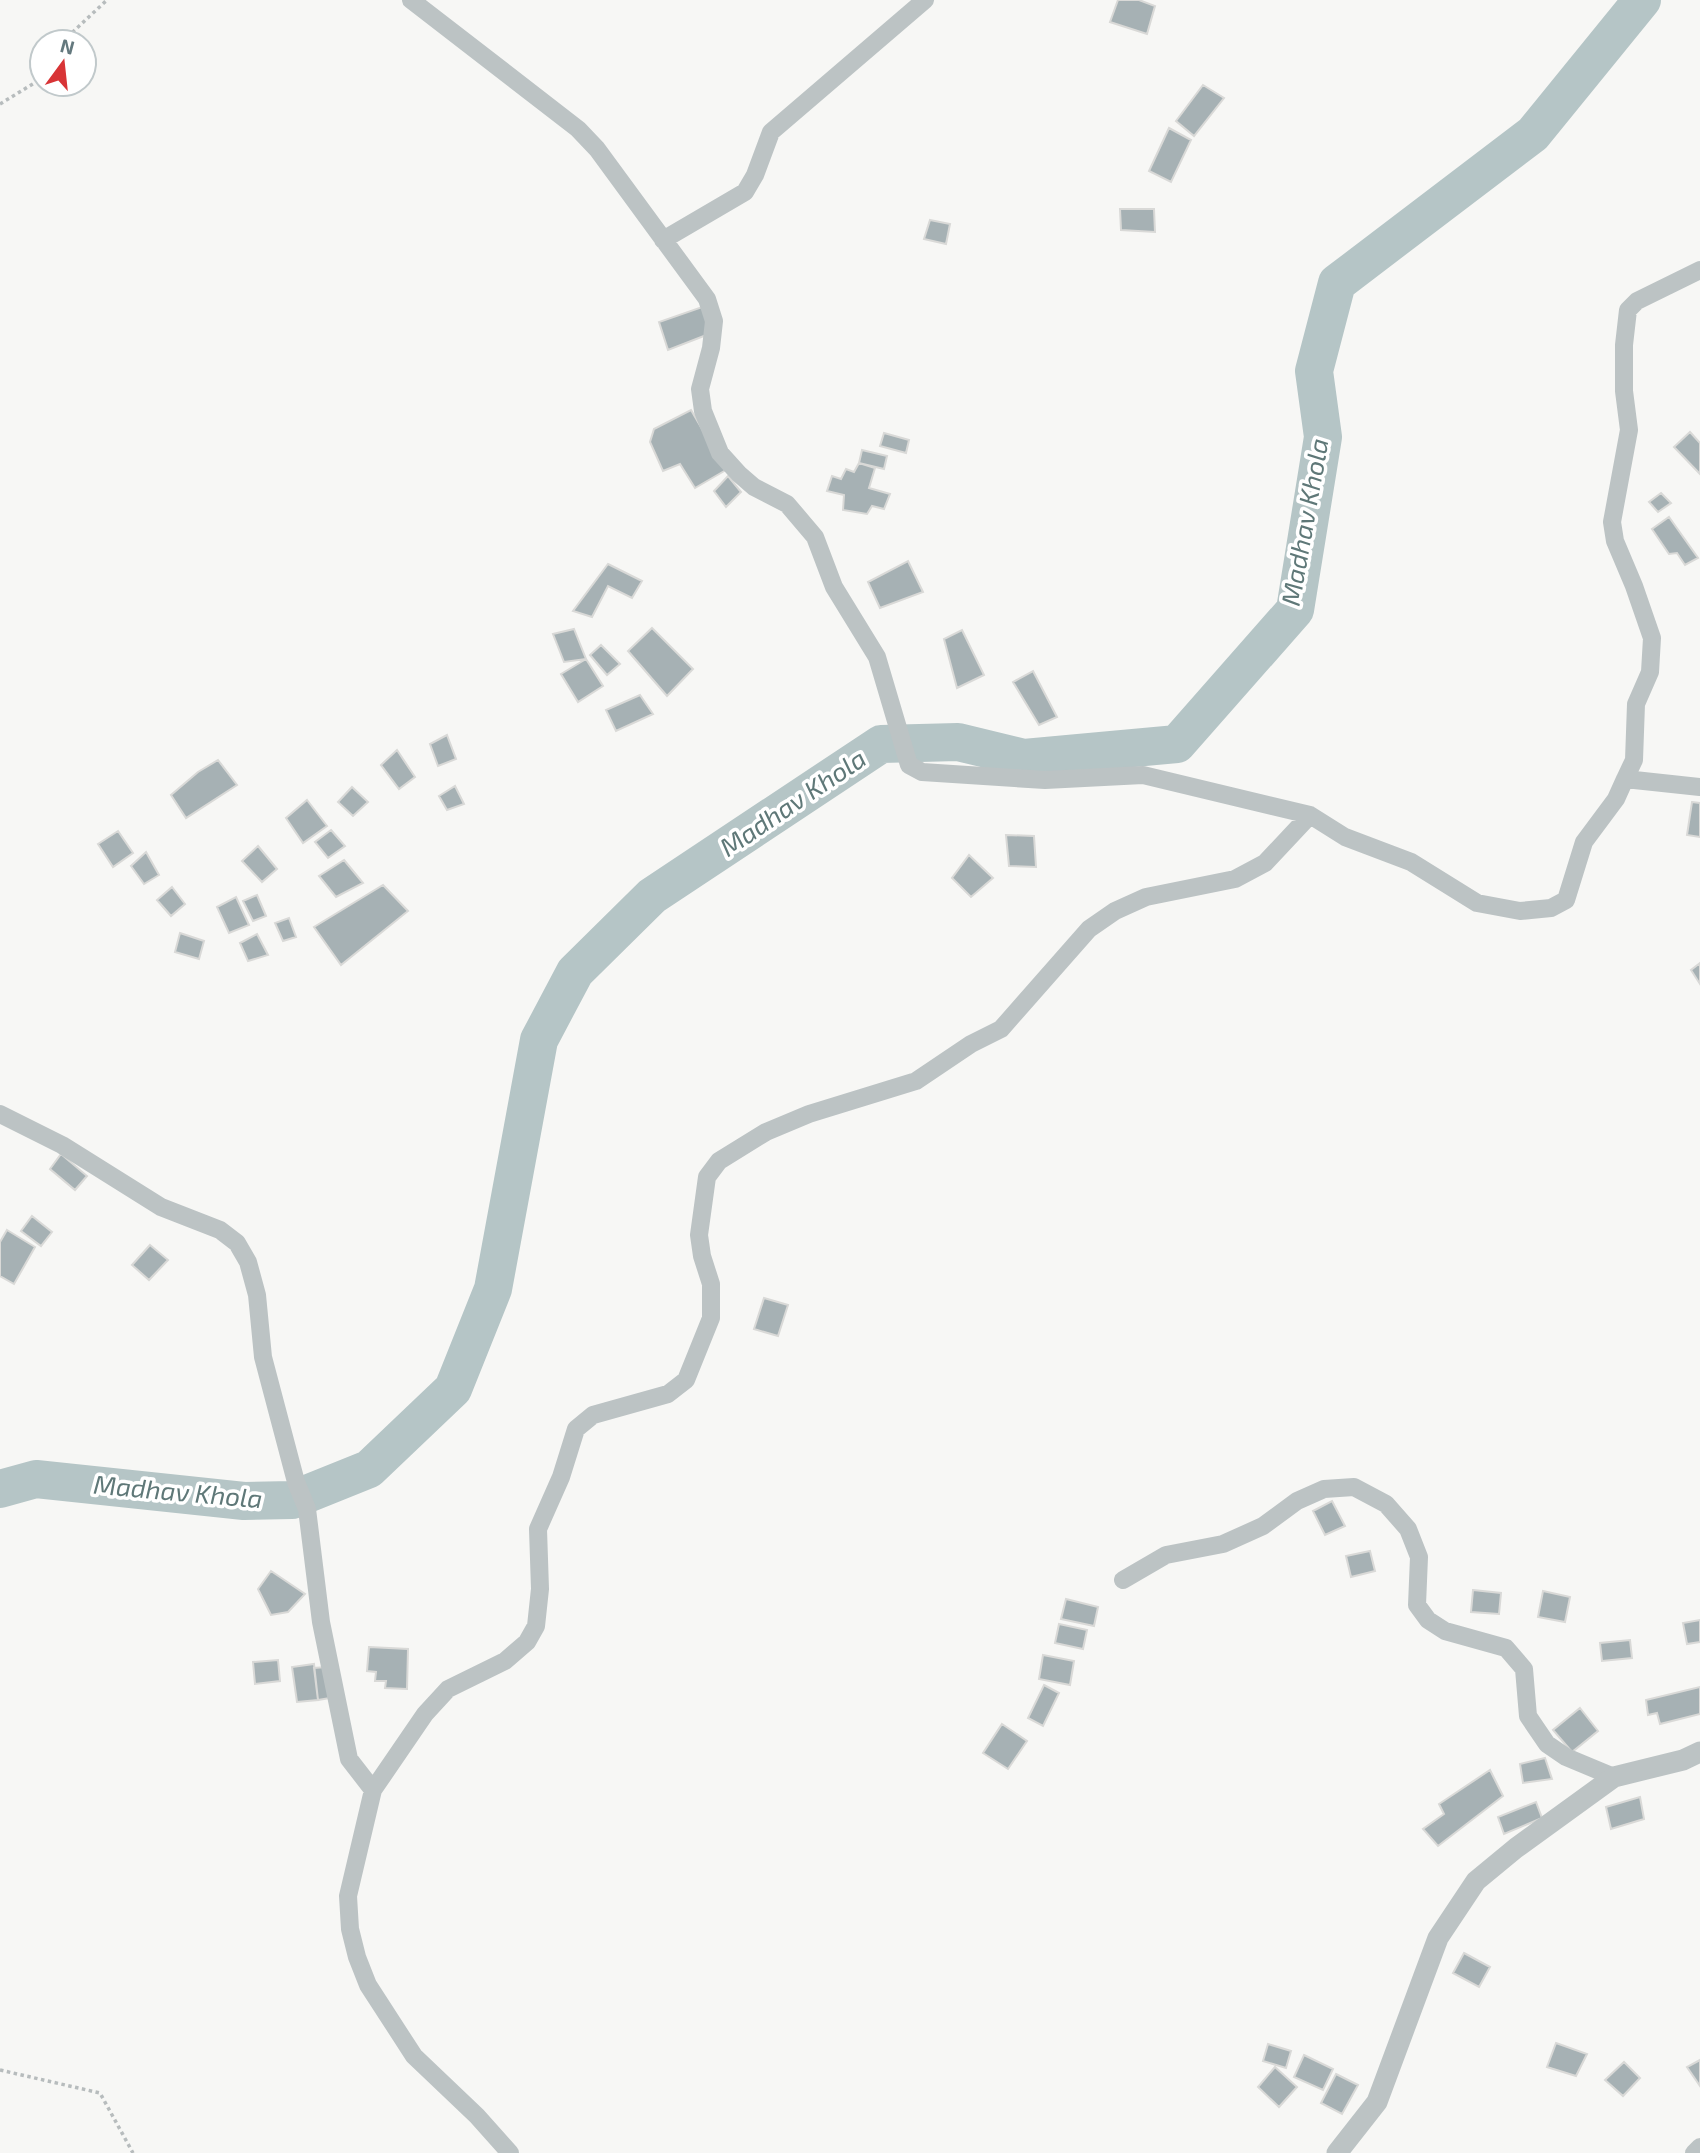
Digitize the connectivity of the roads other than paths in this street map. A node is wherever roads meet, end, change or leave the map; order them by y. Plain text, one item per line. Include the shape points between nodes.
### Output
1 (411, 0) edge
2 (925, 0) edge
3 (663, 240) junction
4 (1700, 270) edge
5 (1625, 779) junction
6 (1700, 787) edge
7 (1310, 815) junction
8 (0, 1114) edge
9 (1124, 1580) dead end
10 (1700, 1752) edge
11 (1615, 1777) junction
12 (373, 1790) junction
13 (1700, 2147) edge
14 (510, 2153) edge
15 (1337, 2153) edge
16 (1694, 2153) edge

1 - 3 street via 578,129
2 - 3 street via 771,132 745,192
3 - 7 street via 707,299 714,321 700,389 703,411 720,453 754,487 787,504 815,537 834,587 877,657 909,765 922,772 1045,780 1143,775
4 - 5 street via 1628,310 1624,368 1629,430 1612,523 1652,638 1650,672 1636,704 1634,760
5 - 6 street
5 - 7 street via 1584,842 1566,900 1551,908 1520,911 1478,903 1411,862 1345,837
7 - 12 street via 1265,863 1235,879 1146,898 1115,911 1089,929 1002,1030 971,1044 916,1081 809,1114 766,1132 719,1161 707,1177 699,1235 711,1284 711,1318 685,1380 668,1394 593,1416 576,1429 538,1529 536,1626 527,1642 505,1661 448,1689 425,1713
8 - 12 street via 62,1145 161,1207 220,1230 237,1243 248,1262 257,1295 263,1357 307,1509 321,1622 349,1759
9 - 11 street via 1167,1555 1223,1544 1263,1526 1297,1501 1324,1489 1354,1487 1386,1504 1408,1529 1419,1557 1417,1605 1428,1620 1445,1630 1506,1648 1524,1669 1528,1716 1547,1744
10 - 11 street
11 - 15 street via 1476,1881 1438,1938 1377,2102
12 - 14 street via 348,1896 357,1957 368,1984 414,2056
13 - 16 street

